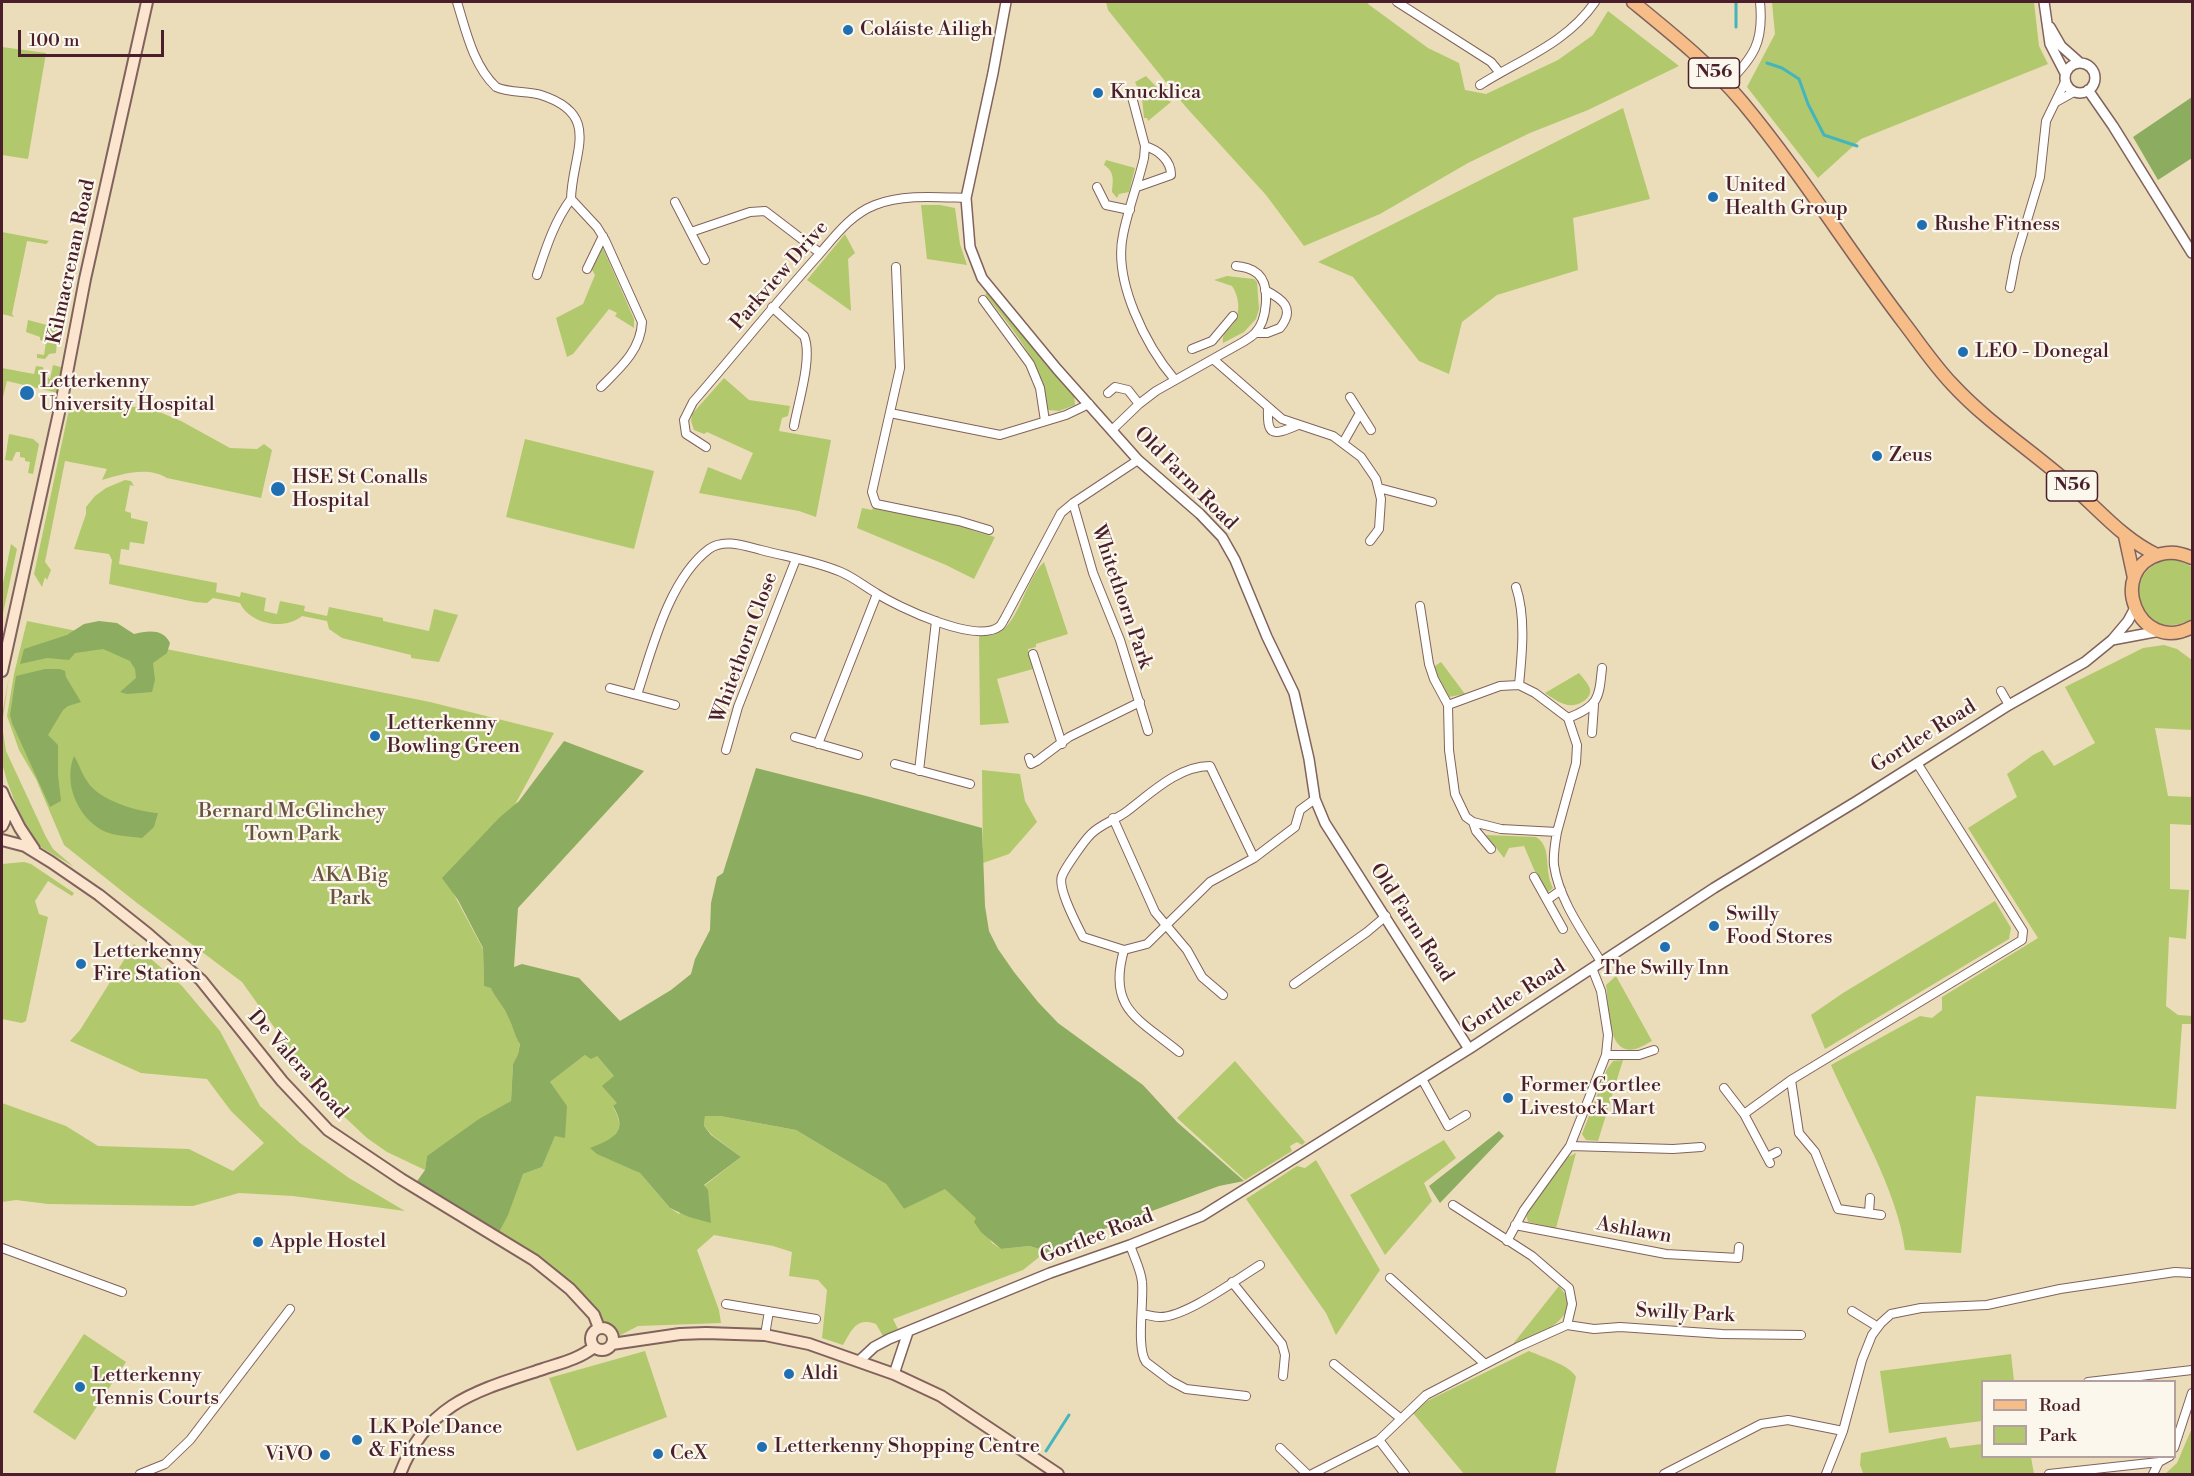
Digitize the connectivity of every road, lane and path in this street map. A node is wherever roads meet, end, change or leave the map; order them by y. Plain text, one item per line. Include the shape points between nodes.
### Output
1 (147, 2) edge
2 (457, 2) edge
3 (1006, 2) edge
4 (1396, 2) edge
5 (1595, 2) edge
6 (1633, 2) edge
7 (1760, 2) edge
8 (2044, 2) edge
9 (2047, 22) junction
10 (2079, 62) junction
11 (1500, 73) junction
12 (2065, 77) junction
13 (1726, 85) junction
14 (1480, 86) dead end
15 (2088, 90) junction
16 (2074, 92) junction
17 (1132, 97) dead end
18 (2054, 103) junction
19 (1145, 146) junction
20 (1097, 187) dead end
21 (1137, 188) junction
22 (966, 198) junction
23 (572, 199) junction
24 (675, 202) dead end
25 (1130, 210) junction
26 (691, 231) junction
27 (603, 236) junction
28 (820, 253) junction
29 (2193, 253) edge
30 (705, 260) dead end
31 (1236, 266) dead end
32 (896, 267) dead end
33 (587, 269) dead end
34 (537, 275) dead end
35 (2010, 288) dead end
36 (1265, 290) junction
37 (983, 300) dead end
38 (772, 307) junction
39 (1233, 316) dead end
40 (1256, 333) junction
41 (1212, 341) junction
42 (1192, 349) dead end
43 (1221, 354) junction
44 (1213, 359) junction
45 (1175, 380) junction
46 (601, 387) dead end
47 (1108, 393) dead end
48 (1350, 397) dead end
49 (1089, 404) junction
50 (1139, 404) junction
51 (1268, 407) junction
52 (890, 413) junction
53 (1360, 413) junction
54 (1045, 422) junction
55 (794, 426) dead end
56 (1298, 426) junction
57 (1112, 430) junction
58 (1371, 430) dead end
59 (1343, 443) junction
60 (706, 447) dead end
61 (1138, 460) junction
62 (1379, 488) junction
63 (1432, 502) dead end
64 (1073, 503) junction
65 (989, 530) dead end
66 (2125, 536) junction
67 (1370, 541) dead end
68 (2157, 555) junction
69 (2193, 558) edge
70 (796, 559) junction
71 (2134, 578) junction
72 (1516, 587) dead end
73 (877, 594) junction
74 (1420, 606) dead end
75 (2134, 608) junction
76 (936, 621) junction
77 (999, 626) joint
78 (2187, 630) edge
79 (2160, 631) junction
80 (2193, 638) edge
81 (2112, 640) junction
82 (1033, 654) dead end
83 (1602, 668) dead end
84 (2, 671) edge
85 (1519, 685) junction
86 (610, 688) dead end
87 (2001, 691) dead end
88 (637, 695) junction
89 (1140, 702) junction
90 (675, 705) dead end
91 (1448, 705) junction
92 (1594, 705) junction
93 (2009, 705) junction
94 (1569, 718) junction
95 (1148, 731) dead end
96 (1592, 733) dead end
97 (795, 737) dead end
98 (818, 744) junction
99 (1062, 744) junction
100 (726, 750) dead end
101 (858, 755) dead end
102 (1029, 758) dead end
103 (1917, 763) junction
104 (895, 764) dead end
105 (919, 771) junction
106 (970, 784) dead end
107 (2, 794) edge
108 (1315, 799) junction
109 (1113, 818) junction
110 (1473, 822) junction
111 (2, 826) edge
112 (1557, 832) junction
113 (2, 840) edge
114 (1491, 849) dead end
115 (36, 852) junction
116 (1254, 858) junction
117 (1534, 877) dead end
118 (1562, 890) junction
119 (1547, 900) junction
120 (1386, 916) junction
121 (1165, 924) junction
122 (1563, 929) dead end
123 (1124, 950) junction
124 (1600, 962) junction
125 (1592, 968) junction
126 (1294, 984) dead end
127 (1223, 995) dead end
128 (1470, 1049) junction
129 (1654, 1050) dead end
130 (1179, 1052) dead end
131 (1606, 1055) junction
132 (1422, 1079) junction
133 (1791, 1080) junction
134 (1724, 1088) dead end
135 (1744, 1114) junction
136 (1466, 1115) dead end
137 (1570, 1146) junction
138 (1701, 1147) dead end
139 (1777, 1152) dead end
140 (1870, 1198) dead end
141 (1454, 1205) dead end
142 (1869, 1213) junction
143 (1881, 1215) dead end
144 (1515, 1225) junction
145 (1507, 1241) junction
146 (1130, 1245) junction
147 (1739, 1247) dead end
148 (2, 1248) edge
149 (1260, 1265) dead end
150 (2193, 1273) edge
151 (1390, 1278) dead end
152 (1232, 1282) junction
153 (122, 1292) dead end
154 (726, 1304) dead end
155 (290, 1309) dead end
156 (770, 1311) junction
157 (1852, 1311) dead end
158 (1142, 1314) junction
159 (816, 1318) dead end
160 (1568, 1325) junction
161 (1878, 1327) junction
162 (599, 1328) junction
163 (908, 1332) junction
164 (765, 1335) junction
165 (1801, 1335) dead end
166 (612, 1344) junction
167 (594, 1347) junction
168 (859, 1361) junction
169 (1334, 1364) dead end
170 (1485, 1364) junction
171 (2193, 1370) edge
172 (894, 1374) junction
173 (1283, 1377) dead end
174 (2106, 1380) edge
175 (2193, 1393) edge
176 (1246, 1396) dead end
177 (1400, 1418) junction
178 (1843, 1431) junction
179 (1379, 1440) junction
180 (2176, 1446) edge
181 (1280, 1448) dead end
182 (2166, 1458) edge
183 (2159, 1462) junction
184 (140, 1474) edge
185 (400, 1474) edge
186 (1058, 1474) edge
187 (1310, 1474) edge
188 (1405, 1474) edge
189 (1664, 1474) edge
190 (1826, 1474) edge
191 (2049, 1474) edge
192 (2153, 1474) edge

1 - 84 main road, Kilmacrenan Road
2 - 23 street via 475,58 496,87 551,98 578,119 580,133
3 - 22 street, Old Farm Road
4 - 11 street via 1491,62
5 - 11 street via 1569,32
6 - 13 main road, N56
7 - 13 street via 1761,30 1756,48 1747,64
8 - 9 street
9 - 10 street via 2061,46
9 - 12 street via 2050,44
10 - 12 street via 2070,66
10 - 15 street via 2094,73
11 - 14 street
12 - 16 street
12 - 18 street
13 - 66 main road, N56 via 1784,155 1882,294 1951,383
15 - 16 street
15 - 29 street
16 - 18 street
17 - 19 street
18 - 35 street via 2046,121 2040,177
19 - 21 street
19 - 21 street via 1164,157 1171,175
20 - 25 street via 1106,205
21 - 25 street
22 - 28 street, Parkview Drive via 929,197 877,204 856,214
22 - 49 street, Old Farm Road via 970,248 982,278
23 - 27 street
23 - 34 street via 553,229
24 - 26 street
25 - 45 street via 1121,254 1128,292 1152,349
26 - 28 street via 765,211
26 - 30 street
27 - 33 street
27 - 46 street via 642,322 637,346
28 - 38 street, Parkview Drive
31 - 36 street via 1259,275
32 - 52 street via 900,368
36 - 40 street via 1262,322
36 - 40 street via 1284,302 1286,316 1280,328
37 - 54 street via 1030,364 1040,388
38 - 55 street via 807,343
38 - 60 street, Parkview Drive via 693,402 684,420 686,434
39 - 41 street
40 - 43 street
41 - 42 street
41 - 43 street
43 - 44 street
44 - 45 street
44 - 51 street
45 - 50 street
47 - 50 street via 1115,387 1128,390
48 - 53 street
49 - 54 street
49 - 57 street, Old Farm Road
50 - 57 street
51 - 56 street
51 - 56 street via 1270,431
52 - 54 street via 1000,435
52 - 65 street via 872,492 876,504
53 - 58 street
53 - 59 street
56 - 59 street
57 - 61 street, Old Farm Road
59 - 62 street via 1361,457
61 - 64 street, Whitethorn Park
61 - 108 street, Old Farm Road via 1200,514 1222,537 1235,560 1293,693
62 - 63 street
62 - 67 street via 1382,514 1379,529
64 - 77 street, Whitethorn Park via 1056,520
64 - 89 street, Whitethorn Park via 1093,573
66 - 68 main road, N56
66 - 71 main road
68 - 69 main road, N56 via 2179,553
68 - 71 main road
70 - 73 street, Whitethorn Close via 841,572
70 - 88 street, Whitethorn Close via 725,543 709,549 689,571 669,605
70 - 100 street, Whitethorn Close via 738,707
71 - 75 main road
72 - 85 street via 1522,622
73 - 76 street, Whitethorn Close
73 - 98 street
74 - 91 street via 1429,664
75 - 79 main road via 2150,627
75 - 81 street, Gortlee Road
76 - 77 street, Whitethorn Close via 958,629 991,630
76 - 105 street
78 - 79 main road
78 - 80 main road
79 - 81 street, Gortlee Road
81 - 93 street, Gortlee Road via 2085,662
82 - 99 street
83 - 92 street
85 - 91 street via 1500,686
85 - 94 street
86 - 88 street
87 - 93 street
88 - 90 street
89 - 95 street, Whitethorn Park
89 - 99 street
91 - 110 street via 1452,783 1459,805
92 - 94 street
92 - 96 street
93 - 103 street, Gortlee Road
94 - 112 street via 1577,745 1576,763
97 - 98 street
98 - 101 street
99 - 102 street via 1037,762 1031,764
103 - 124 street, Gortlee Road
103 - 133 street via 2024,931 2022,940
104 - 105 street
105 - 106 street
107 - 111 main road via 6,811
107 - 115 main road
108 - 116 street via 1300,810 1295,826
108 - 120 street, Old Farm Road via 1325,823
109 - 116 street via 1191,769 1210,766
109 - 121 street via 1155,912
109 - 123 street via 1090,835 1061,877 1083,937
110 - 112 street via 1501,829
110 - 114 street
112 - 118 street via 1554,864
113 - 115 main road
115 - 162 main road, De Valera Road via 148,933 201,980 282,1081 328,1130 534,1260 570,1288 594,1315
116 - 121 street via 1210,882
117 - 119 street
118 - 119 street
118 - 124 street
119 - 122 street
120 - 126 street
120 - 128 street, Old Farm Road
121 - 123 street via 1147,944
121 - 127 street via 1187,950 1202,977
123 - 130 street via 1119,989 1125,1005
124 - 125 street, Gortlee Road
125 - 128 street, Gortlee Road
125 - 131 street via 1601,991 1608,1035
128 - 132 street, Gortlee Road
129 - 131 street
131 - 137 street
132 - 136 street via 1448,1126
132 - 146 street, Gortlee Road via 1202,1216
133 - 135 street
133 - 142 street via 1799,1133 1815,1152 1838,1209
134 - 135 street
135 - 139 street via 1769,1160
137 - 138 street
137 - 144 street
140 - 142 street
141 - 145 street
142 - 143 street
144 - 145 street
144 - 147 street, Ashlawn via 1666,1254 1738,1258
145 - 160 street via 1532,1256 1569,1288 1572,1304
146 - 158 street via 1142,1278
146 - 163 street, Gortlee Road via 1050,1273
148 - 153 street
149 - 152 street
150 - 161 street via 2175,1272 2060,1289 1987,1305 1907,1309 1891,1314
151 - 170 street
152 - 158 street via 1183,1310 1162,1317
152 - 173 street via 1282,1344
154 - 156 street
155 - 184 street via 190,1440 165,1464
156 - 159 street
156 - 164 street
157 - 161 street
158 - 176 street via 1142,1353 1146,1362 1186,1389
160 - 165 street, Swilly Park
160 - 170 street
161 - 178 street via 1862,1360
162 - 166 main road via 610,1332
162 - 167 main road via 591,1336
163 - 168 street, Gortlee Road via 874,1347
163 - 172 street
164 - 166 main road via 680,1334
164 - 168 main road via 809,1344
166 - 167 main road via 604,1350
167 - 185 main road via 577,1358 483,1389 454,1404 418,1437
168 - 172 main road
169 - 177 street
170 - 177 street via 1426,1395
171 - 174 street
172 - 186 main road via 940,1396
175 - 180 street
177 - 179 street
178 - 189 street via 1788,1420 1761,1424
178 - 190 street
179 - 187 street
179 - 188 street
181 - 187 street
182 - 183 street
183 - 191 street
183 - 192 street

